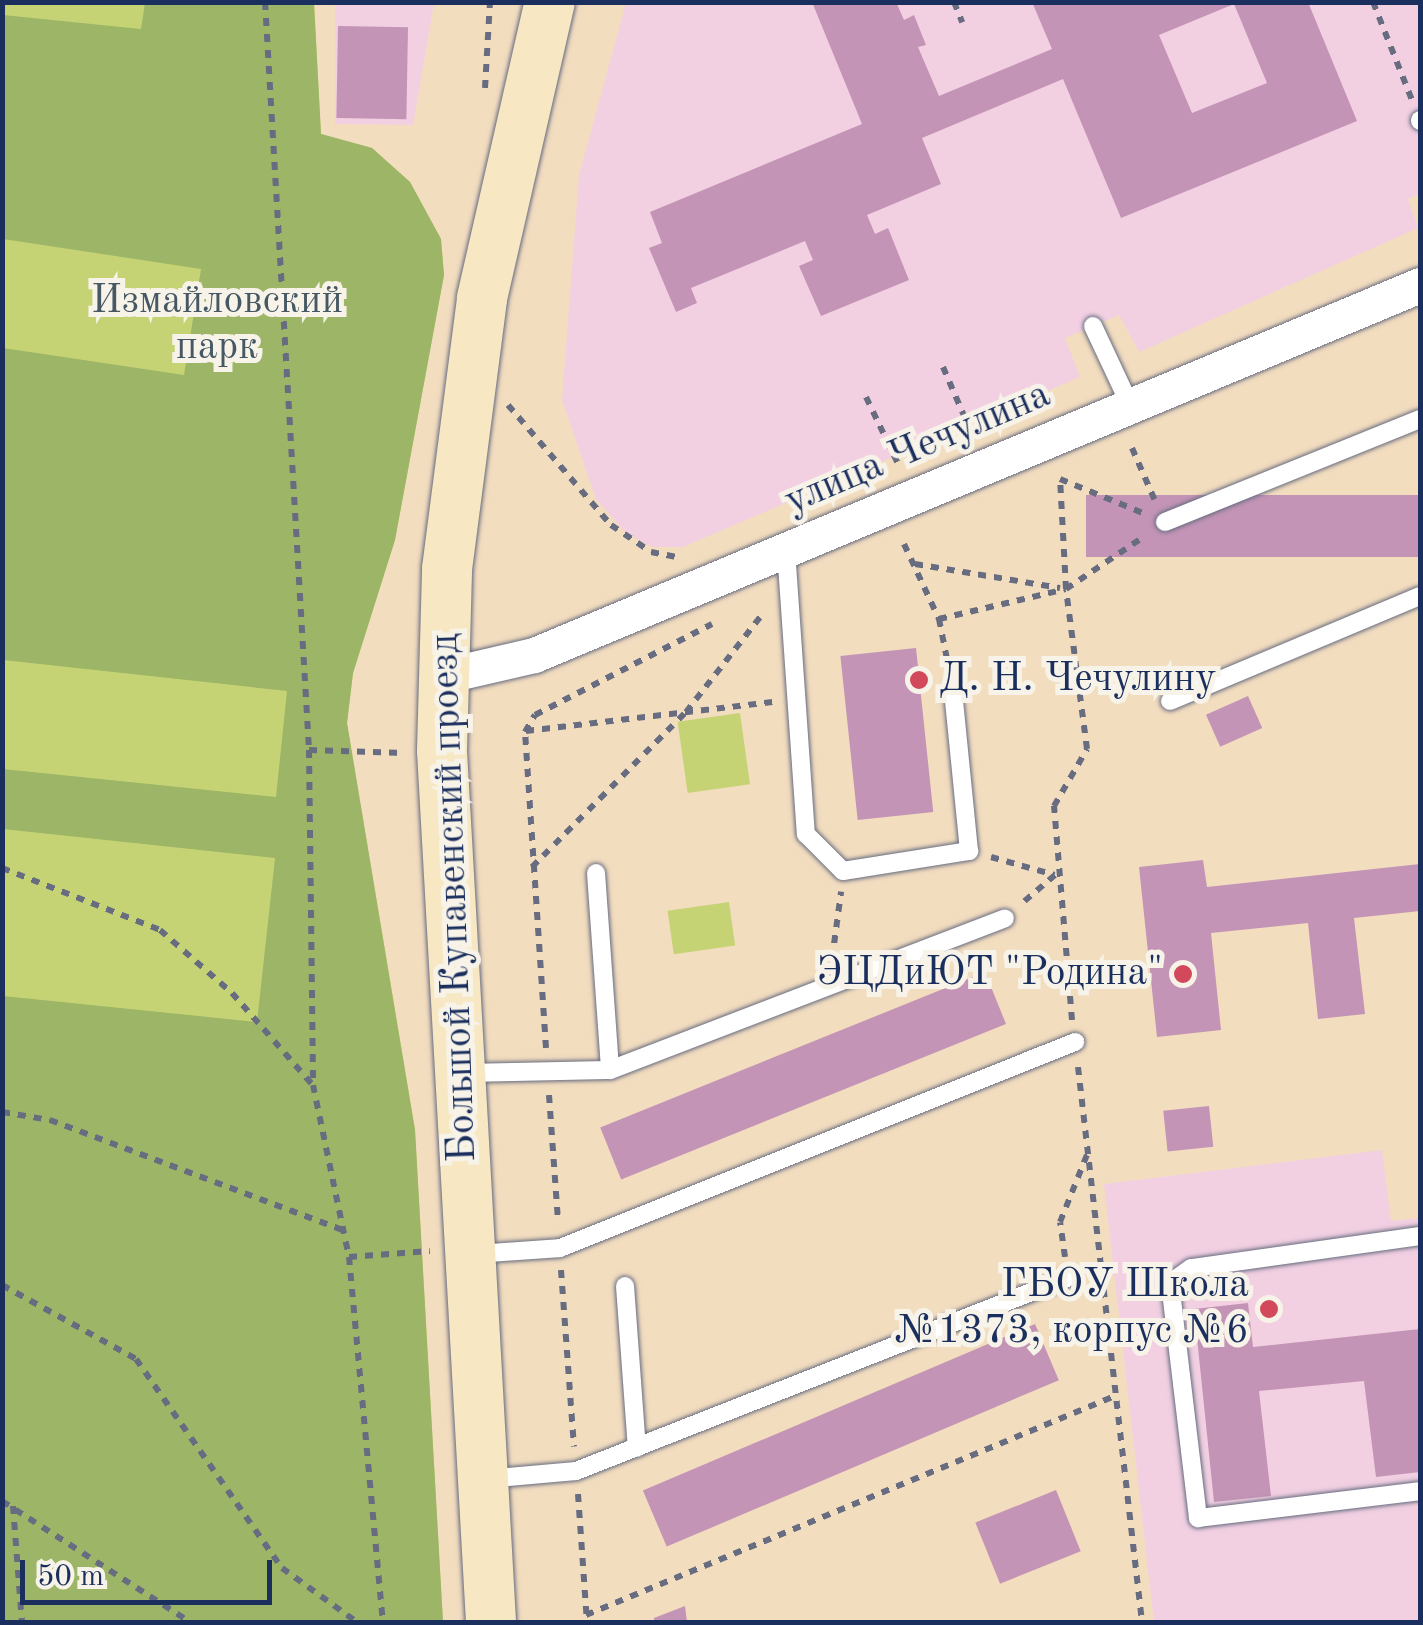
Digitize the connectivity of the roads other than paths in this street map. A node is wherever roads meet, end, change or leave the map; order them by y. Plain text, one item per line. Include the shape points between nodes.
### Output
1 (550, 2) edge
2 (1420, 285) edge
3 (1093, 326) dead end
4 (1131, 408) junction
5 (1420, 419) edge
6 (1165, 522) road end
7 (786, 550) junction
8 (1420, 596) edge
9 (443, 676) junction
10 (953, 692) road end
11 (1170, 701) dead end
12 (596, 873) dead end
13 (1004, 918) road end
14 (1075, 1042) road end
15 (610, 1070) junction
16 (458, 1074) junction
17 (1420, 1236) edge
18 (452, 1252) junction
19 (1068, 1278) road end
20 (625, 1286) dead end
21 (637, 1448) junction
22 (480, 1479) junction
23 (1420, 1491) edge
24 (491, 1622) edge

1 - 9 main road, Большой Купавенский проезд via 482,298 458,450
2 - 4 street, улица Чечулина
3 - 4 lane
4 - 7 street, улица Чечулина
5 - 6 lane
7 - 9 street, улица Чечулина via 534,655
7 - 10 lane via 806,834 843,871 968,851
8 - 11 lane
9 - 16 main road, Большой Купавенский проезд
12 - 15 lane
13 - 15 lane
14 - 18 lane via 560,1248
15 - 16 lane
16 - 18 main road, Большой Купавенский проезд
17 - 23 lane via 1191,1268 1170,1283 1198,1518
18 - 22 main road, Большой Купавенский проезд
19 - 21 lane
20 - 21 lane
21 - 22 lane via 576,1471
22 - 24 main road, Большой Купавенский проезд

